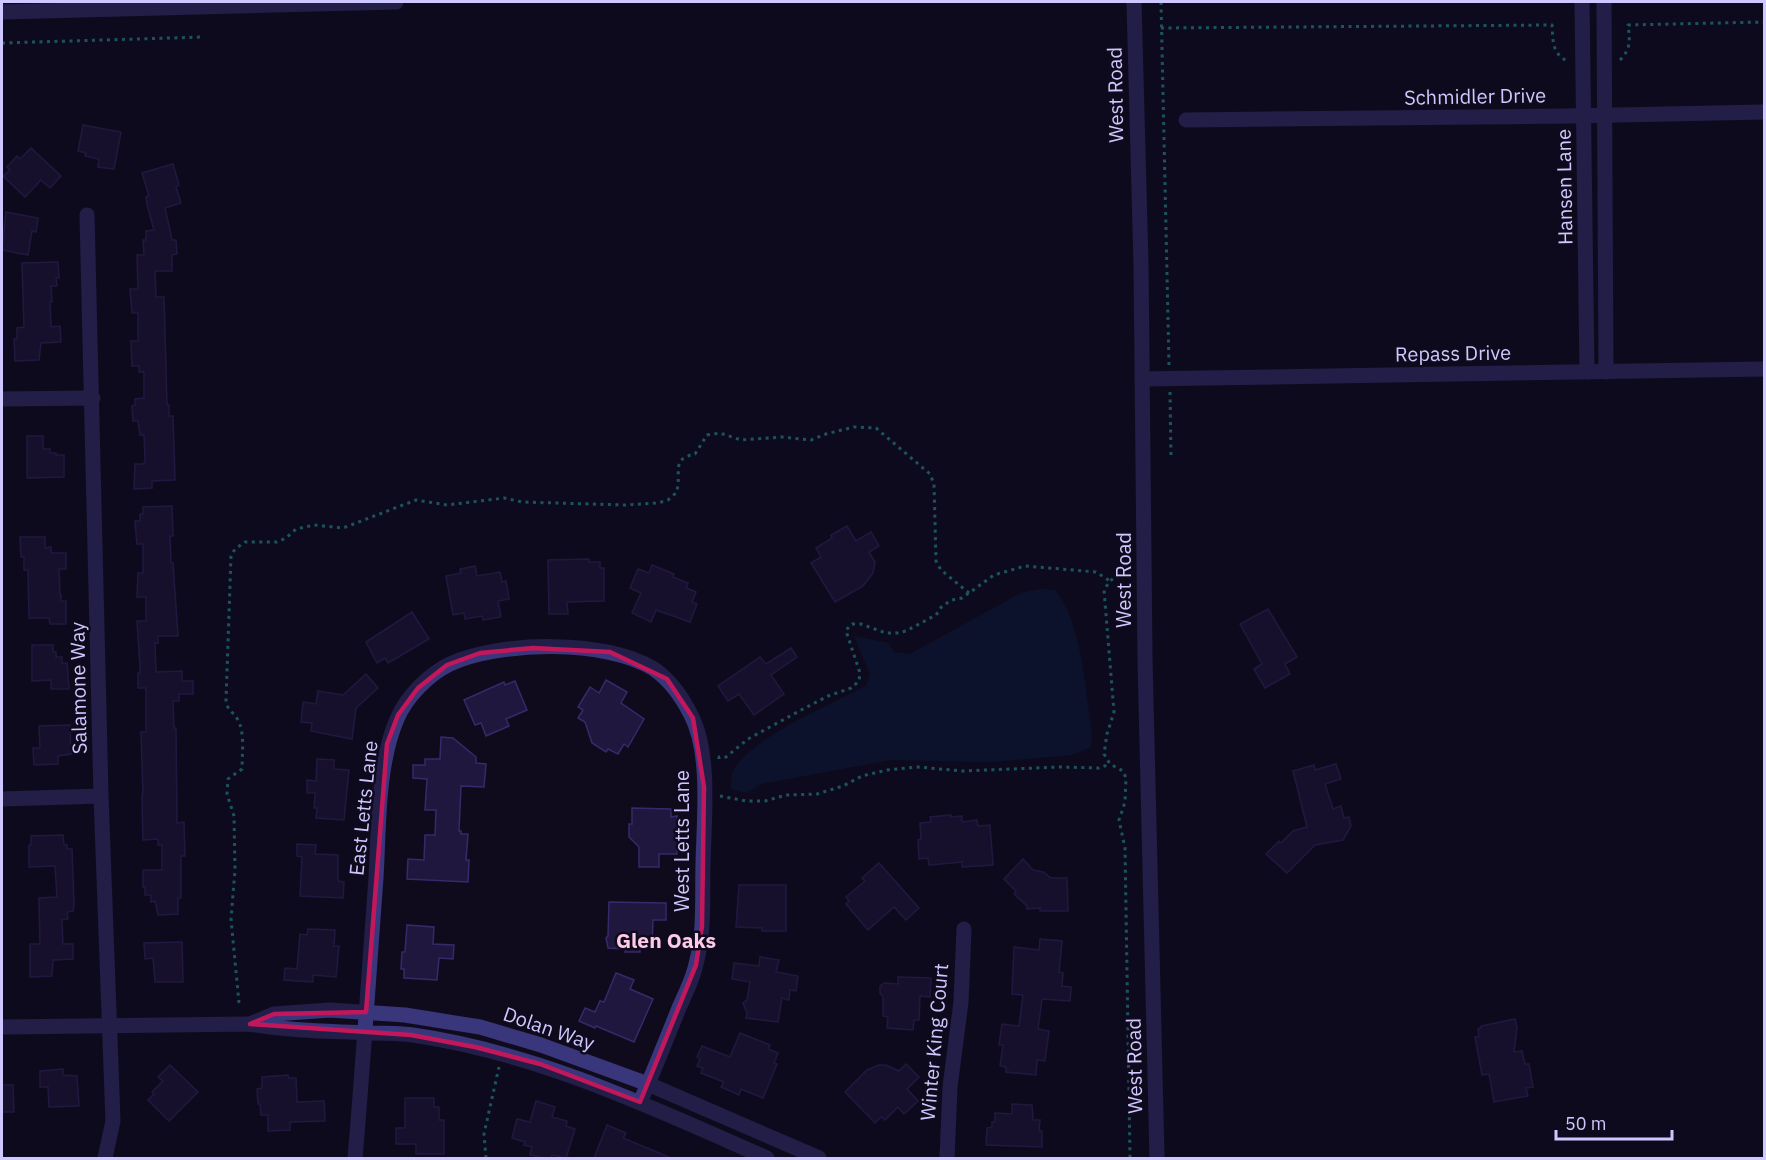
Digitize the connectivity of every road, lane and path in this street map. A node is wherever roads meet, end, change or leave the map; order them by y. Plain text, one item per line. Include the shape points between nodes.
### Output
1 (396, 2) edge
2 (1134, 2) edge
3 (1161, 2) edge
4 (1582, 2) edge
5 (1604, 2) edge
6 (2, 12) edge
7 (1764, 22) edge
8 (1161, 28) junction
9 (204, 37) dead end
10 (2, 43) edge
11 (1616, 61) dead end
12 (1567, 70) dead end
13 (1764, 112) edge
14 (1584, 116) junction
15 (1605, 116) junction
16 (1186, 120) dead end
17 (87, 215) dead end
18 (1764, 369) edge
19 (1587, 372) junction
20 (1606, 372) junction
21 (1142, 379) junction
22 (1170, 379) junction
23 (93, 398) junction
24 (2, 399) edge
25 (1171, 456) dead end
26 (1123, 561) dead end
27 (1110, 581) junction
28 (969, 593) junction
29 (573, 647) joint
30 (1110, 764) junction
31 (719, 767) dead end
32 (720, 787) dead end
33 (101, 796) junction
34 (2, 799) edge
35 (964, 929) dead end
36 (239, 1004) dead end
37 (366, 1012) junction
38 (250, 1024) junction
39 (110, 1025) junction
40 (2, 1027) edge
41 (366, 1033) junction
42 (500, 1065) dead end
43 (648, 1084) junction
44 (640, 1102) junction
45 (105, 1158) edge
46 (354, 1158) edge
47 (486, 1158) edge
48 (767, 1158) edge
49 (819, 1158) edge
50 (947, 1158) edge
51 (1130, 1158) edge
52 (1157, 1158) edge

1 - 6 street
2 - 21 street, West Road
3 - 8 path
4 - 14 street, Hansen Lane
5 - 15 street, Hansen Lane
7 - 11 path via 1629,25 1630,44
8 - 12 path via 1552,25 1554,48 1557,55 1567,60
8 - 22 path
9 - 10 path
13 - 15 street, Schmidler Drive
14 - 15 street, Schmidler Drive
14 - 16 street, Schmidler Drive
14 - 19 street, Hansen Lane
15 - 20 street, Hansen Lane
17 - 23 street, Salamone Way
18 - 20 street, Repass Drive
19 - 20 street, Repass Drive
19 - 22 street, Repass Drive
21 - 22 street, Repass Drive
21 - 52 street, West Road
22 - 25 path
23 - 24 street
23 - 33 street, Salamone Way
26 - 27 path via 1122,572
27 - 28 path via 1096,572 1025,566 994,575
27 - 30 path via 1104,590 1114,712 1104,754
28 - 31 path via 906,631 886,633 852,624 846,634 860,672 856,684 748,739 726,757 719,757
28 - 36 path via 936,561 934,484 930,474 876,428 868,427 854,427 811,440 741,440 712,434 704,438 695,454 679,461 676,493 658,503 522,502 504,498 447,505 416,500 343,528 314,525 296,529 277,542 252,541 241,545 231,556 226,700 226,708 241,730 242,769 228,779 227,786 234,816 231,919
29 - 37 street, East Letts Lane via 480,653 447,665 418,688 398,715 387,744 381,799
29 - 43 street, West Letts Lane via 610,652 651,667 667,679 693,718 702,752 702,926 696,965
30 - 32 path via 1100,768 887,770 818,794 786,795 765,801 720,797
30 - 51 path via 1123,771 1126,778 1119,820 1125,848
33 - 34 street
33 - 39 street, Salamone Way
35 - 50 street, Winter King Court
37 - 38 street, Dolan Way via 274,1014
37 - 41 street, East Letts Lane
37 - 43 street, Dolan Way via 480,1027
38 - 39 street, Dolan Way
38 - 41 street, Dolan Way
39 - 40 street, Dolan Way
39 - 45 street, Salamone Way via 113,1121
41 - 44 street, Dolan Way via 411,1035 475,1047 540,1064
41 - 46 street, East Letts Lane
42 - 47 path via 484,1134
43 - 44 street, West Letts Lane
43 - 49 street, Dolan Way
44 - 48 street, Dolan Way

